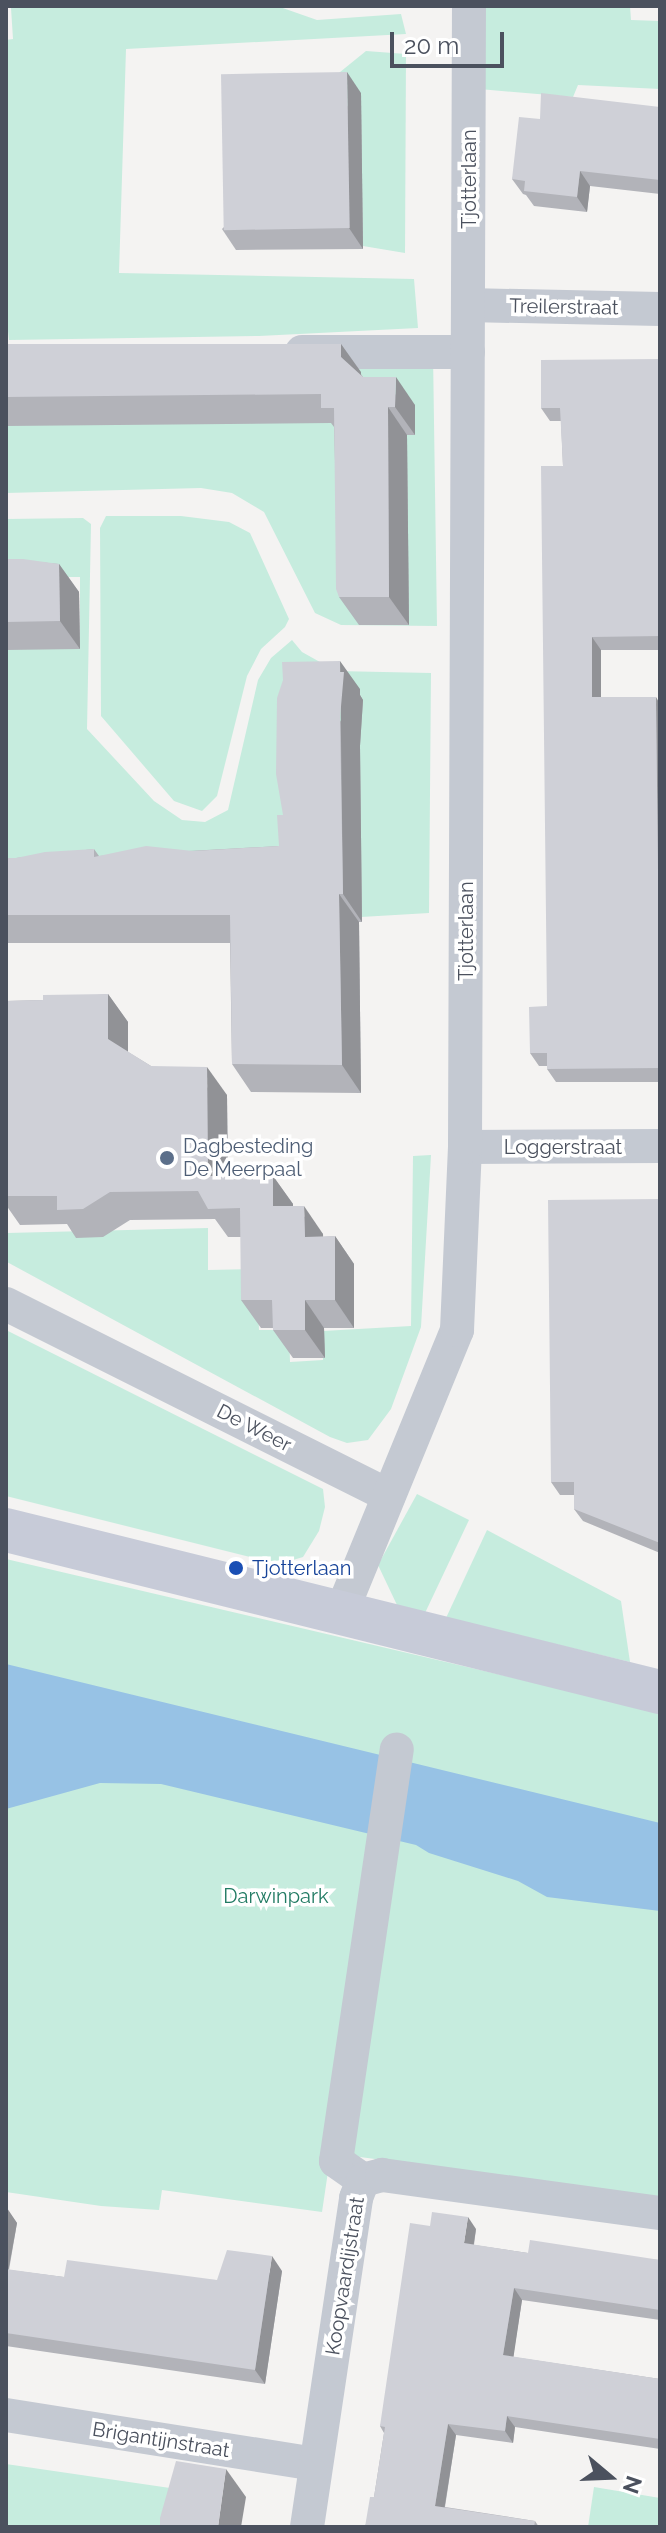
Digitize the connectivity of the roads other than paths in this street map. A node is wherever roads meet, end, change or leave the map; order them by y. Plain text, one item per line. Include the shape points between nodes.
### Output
1 (469, 6) edge
2 (468, 305) junction
3 (660, 309) edge
4 (277, 352) edge
5 (468, 352) junction
6 (660, 1146) edge
7 (465, 1147) junction
8 (6, 1304) edge
9 (389, 1496) junction
10 (6, 1530) edge
11 (341, 1613) junction
12 (660, 1692) edge
13 (397, 1749) dead end
14 (363, 2180) junction
15 (660, 2213) edge
16 (6, 2415) edge
17 (315, 2464) junction
18 (307, 2527) edge

1 - 2 street, Tjotterlaan
2 - 3 street, Treilerstraat
2 - 5 street, Tjotterlaan
4 - 5 street
5 - 7 street, Tjotterlaan
6 - 7 street, Loggerstraat
7 - 9 street, Tjotterlaan via 457,1330
8 - 9 street, De Weer
9 - 11 street
10 - 11 street
11 - 12 street
13 - 14 street via 336,2161
14 - 15 street, Koopvaardijstraat via 382,2175
14 - 17 street, Koopvaardijstraat
16 - 17 street, Brigantijnstraat
17 - 18 street, Koopvaardijstraat

